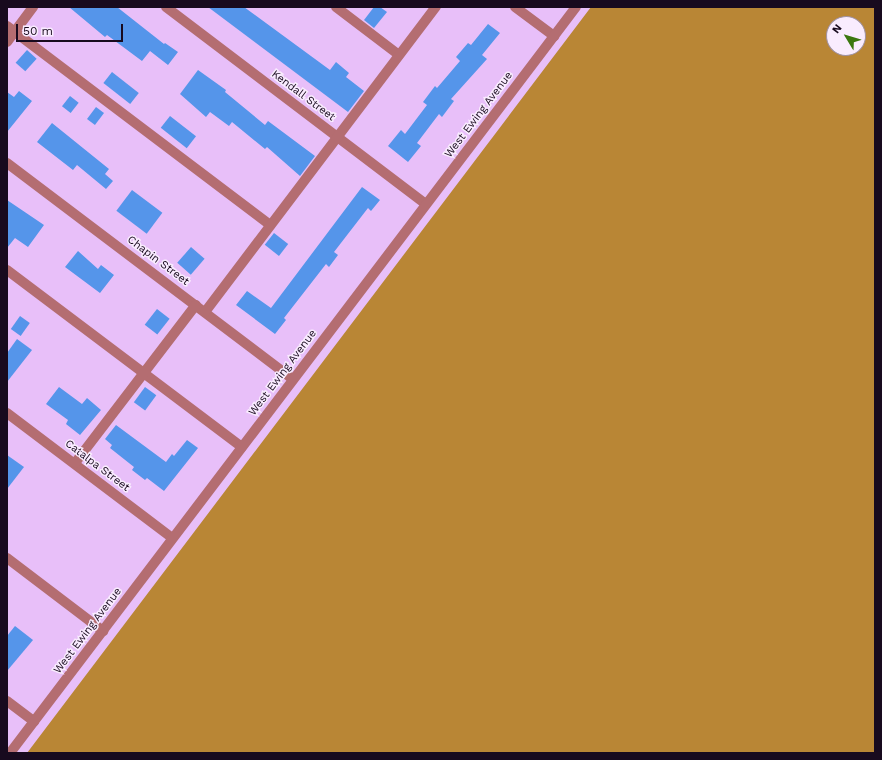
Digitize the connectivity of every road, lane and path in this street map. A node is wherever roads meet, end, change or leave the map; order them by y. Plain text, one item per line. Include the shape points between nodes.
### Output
1 (33, 7) edge
2 (166, 7) edge
3 (336, 7) edge
4 (436, 7) edge
5 (515, 7) edge
6 (576, 7) edge
7 (11, 29) edge
8 (554, 36) junction
9 (7, 42) edge
10 (399, 55) junction
11 (338, 137) junction
12 (7, 163) edge
13 (426, 204) junction
14 (270, 225) junction
15 (7, 270) edge
16 (196, 305) junction
17 (205, 312) junction
18 (143, 373) junction
19 (293, 379) junction
20 (7, 413) edge
21 (242, 447) junction
22 (75, 463) junction
23 (172, 538) junction
24 (7, 558) edge
25 (102, 631) junction
26 (7, 701) edge
27 (34, 721) junction
28 (10, 753) edge

1 - 7 street
2 - 11 street, Kendall Street
3 - 10 street
4 - 10 street
5 - 8 street
6 - 8 street, West Ewing Avenue
7 - 9 street
7 - 14 street
8 - 13 street, West Ewing Avenue
10 - 11 street
11 - 13 street, Kendall Street
11 - 14 street
12 - 16 street, Chapin Street
13 - 19 street, West Ewing Avenue
14 - 17 street
15 - 18 street
16 - 17 street, Chapin Street
16 - 18 street
17 - 19 street, Chapin Street
18 - 21 street
18 - 22 street
19 - 21 street, West Ewing Avenue
20 - 22 street, Catalpa Street
21 - 23 street, West Ewing Avenue
22 - 23 street, Catalpa Street
23 - 25 street, West Ewing Avenue
24 - 25 street
25 - 27 street, West Ewing Avenue
26 - 27 street
27 - 28 street, West Ewing Avenue

